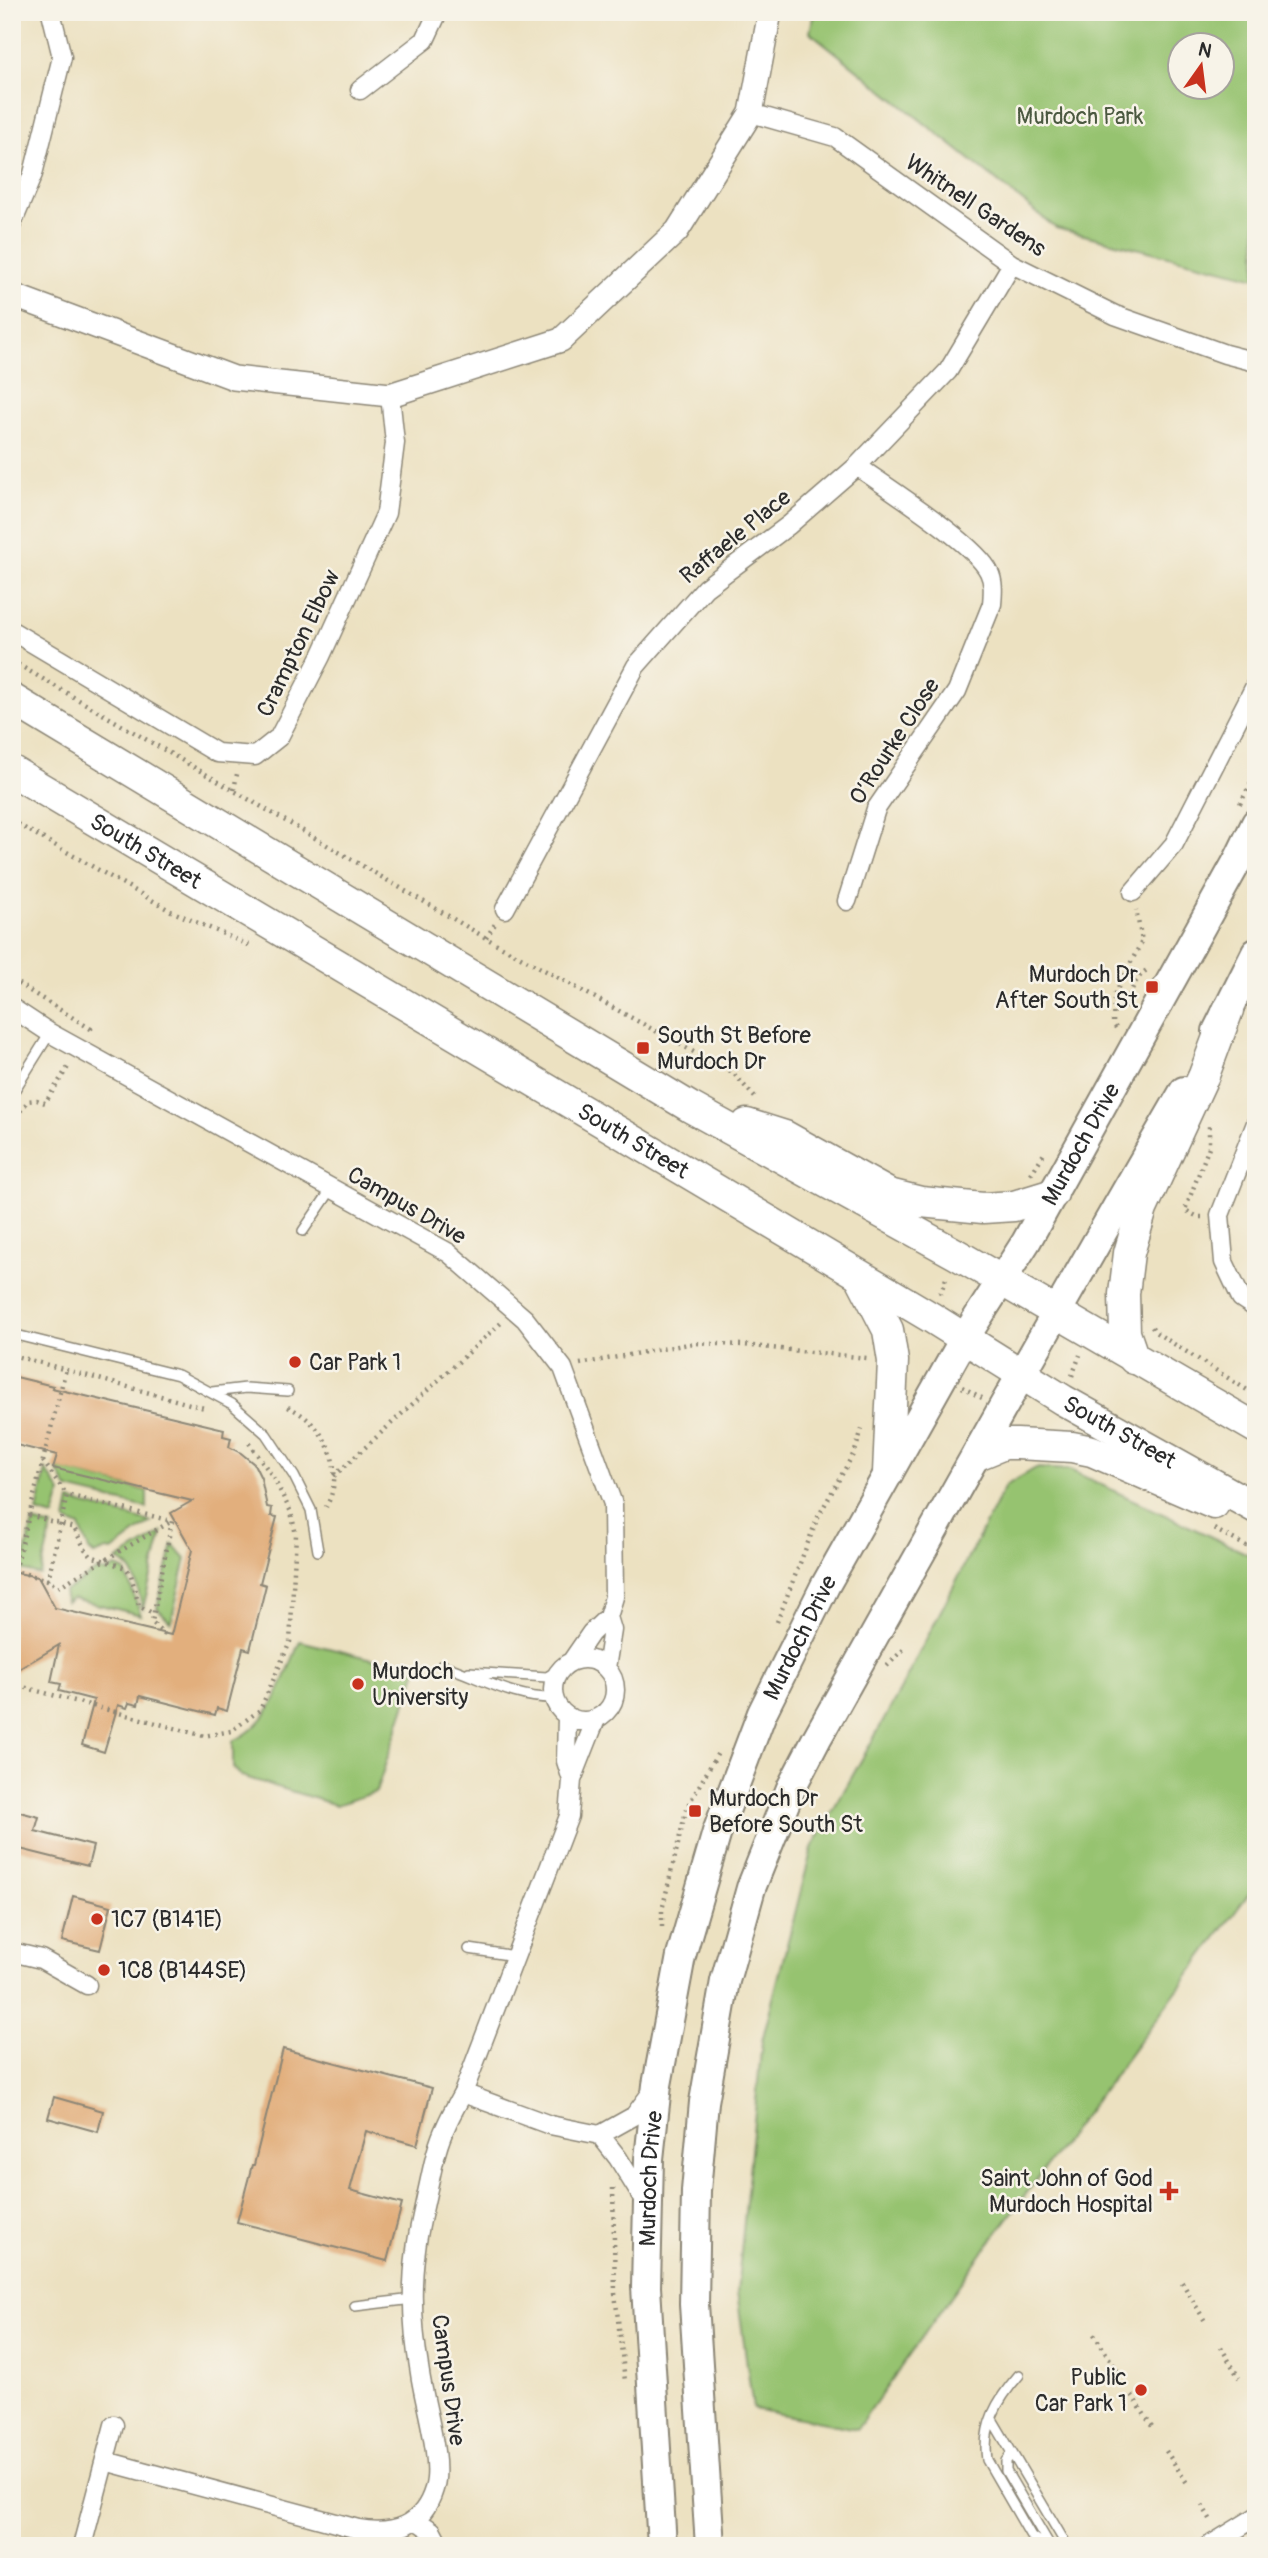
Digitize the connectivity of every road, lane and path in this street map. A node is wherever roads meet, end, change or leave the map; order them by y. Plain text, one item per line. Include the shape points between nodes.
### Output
1 (51, 12) edge
2 (438, 12) edge
3 (770, 12) edge
4 (360, 90) dead end
5 (751, 113) junction
6 (12, 223) edge
7 (1012, 264) junction
8 (12, 295) edge
9 (1256, 362) edge
10 (390, 395) junction
11 (857, 466) junction
12 (12, 631) edge
13 (12, 662) edge
14 (1256, 684) edge
15 (12, 699) edge
16 (12, 771) edge
17 (12, 821) edge
18 (1256, 823) edge
19 (1133, 892) joint
20 (847, 901) dead end
21 (505, 909) dead end
22 (261, 951) dead end
23 (1256, 953) edge
24 (12, 1007) edge
25 (1228, 1010) junction
26 (50, 1032) junction
27 (1122, 1033) dead end
28 (12, 1094) edge
29 (690, 1107) junction
30 (766, 1111) dead end
31 (1209, 1115) dead end
32 (1256, 1123) edge
33 (1048, 1147) dead end
34 (1029, 1177) dead end
35 (331, 1189) junction
36 (1054, 1194) junction
37 (1220, 1215) junction
38 (303, 1231) dead end
39 (860, 1276) junction
40 (1002, 1282) junction
41 (1256, 1308) edge
42 (1055, 1313) junction
43 (1150, 1324) dead end
44 (510, 1328) dead end
45 (1089, 1332) junction
46 (12, 1334) edge
47 (964, 1339) junction
48 (12, 1355) edge
49 (876, 1359) dead end
50 (1135, 1359) junction
51 (563, 1367) junction
52 (66, 1369) junction
53 (1023, 1375) junction
54 (288, 1391) dead end
55 (212, 1392) junction
56 (1256, 1396) edge
57 (1063, 1399) junction
58 (282, 1405) dead end
59 (239, 1410) junction
60 (1256, 1428) edge
61 (246, 1439) dead end
62 (977, 1455) junction
63 (43, 1460) junction
64 (888, 1473) junction
65 (334, 1476) junction
66 (67, 1495) junction
67 (1256, 1508) edge
68 (29, 1516) junction
69 (172, 1521) junction
70 (1256, 1522) edge
71 (61, 1524) junction
72 (313, 1525) junction
73 (296, 1535) junction
74 (318, 1551) dead end
75 (104, 1561) junction
76 (48, 1580) junction
77 (152, 1613) junction
78 (608, 1617) junction
79 (165, 1635) dead end
80 (568, 1664) junction
81 (442, 1665) dead end
82 (606, 1668) junction
83 (464, 1672) junction
84 (12, 1684) edge
85 (554, 1698) junction
86 (567, 1716) junction
87 (596, 1719) junction
88 (572, 1780) junction
89 (469, 1949) dead end
90 (12, 1952) edge
91 (517, 1956) junction
92 (87, 1985) dead end
93 (657, 2085) junction
94 (463, 2093) junction
95 (600, 2135) junction
96 (647, 2205) junction
97 (1182, 2282) dead end
98 (413, 2299) junction
99 (355, 2306) dead end
100 (1206, 2323) dead end
101 (1094, 2334) dead end
102 (1221, 2347) dead end
103 (1118, 2372) dead end
104 (1018, 2375) dead end
105 (1239, 2378) dead end
106 (1132, 2395) dead end
107 (1251, 2400) dead end
108 (1256, 2408) edge
109 (992, 2419) junction
110 (114, 2425) dead end
111 (1153, 2428) dead end
112 (1166, 2451) dead end
113 (1012, 2453) junction
114 (106, 2461) junction
115 (1187, 2483) dead end
116 (1202, 2505) dead end
117 (1256, 2517) edge
118 (416, 2520) junction
119 (1212, 2541) edge
120 (82, 2546) edge
121 (440, 2546) edge
122 (663, 2546) edge
123 (710, 2546) edge
124 (1047, 2546) edge
125 (1067, 2546) edge

1 - 6 street via 62,57 33,174
2 - 4 street via 425,40
3 - 5 street
5 - 7 street, Whitnell Gardens via 835,137
5 - 10 street via 677,231 561,340
7 - 9 street, Whitnell Gardens via 1115,315
7 - 11 street, Raffaele Place via 948,371
8 - 10 street via 234,378
10 - 12 street, Crampton Elbow via 395,443 386,513 279,737 255,756 217,754
11 - 20 street, O’Rourke Close via 970,548 989,571 993,592 990,611 957,691 876,809
11 - 21 street, Raffaele Place via 705,588 636,666
13 - 30 path via 486,938 734,1074
14 - 19 street via 1174,844
15 - 29 highway
16 - 39 highway, South Street
17 - 22 path via 171,911
18 - 36 main road, Murdoch Drive
19 - 27 path via 1142,941 1114,995 1113,1024
23 - 25 main road, Murdoch Drive
24 - 26 street, Campus Drive
25 - 42 main road, Murdoch Drive
25 - 50 highway via 1204,1075 1142,1209 1129,1253 1125,1333
26 - 28 lane
26 - 35 street, Campus Drive
29 - 36 highway via 785,1136 888,1194 921,1202 983,1208 1014,1206
29 - 40 highway
31 - 37 path via 1209,1147 1185,1210 1198,1217
32 - 37 street
33 - 34 path
35 - 38 lane
35 - 51 street, Campus Drive via 449,1253 525,1319
36 - 40 main road, Murdoch Drive
37 - 41 street via 1224,1262 1241,1298
39 - 47 highway, South Street
39 - 64 highway via 888,1330 893,1361
40 - 42 highway
40 - 47 main road, Murdoch Drive
42 - 45 highway
42 - 53 main road, Murdoch Drive
43 - 56 path
44 - 65 path via 504,1320
45 - 50 highway
45 - 57 path
46 - 55 lane via 178,1375
47 - 53 highway, South Street
47 - 64 main road, Murdoch Drive
48 - 52 path
49 - 51 path via 694,1343
50 - 60 highway
51 - 78 street, Campus Drive via 613,1504 614,1597
52 - 59 path via 206,1409 229,1423
52 - 63 path
53 - 57 highway, South Street
53 - 62 main road, Murdoch Drive
54 - 55 lane via 246,1388
55 - 59 lane
57 - 67 highway, South Street
58 - 65 path via 303,1414 323,1436
59 - 72 lane via 276,1446 311,1510
61 - 73 path via 273,1477 291,1512
62 - 70 highway via 1004,1444 1092,1451
62 - 123 main road, Murdoch Drive via 791,1788 751,1888 725,1981 704,2102 696,2191 694,2304
63 - 66 path
63 - 68 path
64 - 93 main road, Murdoch Drive via 793,1647 742,1762 703,1873 681,1956
65 - 72 path via 329,1501
66 - 69 path
66 - 71 path
68 - 71 path
68 - 76 path via 15,1571
69 - 75 path
69 - 77 path
71 - 75 path via 74,1528 88,1553
71 - 76 path
72 - 73 path
72 - 74 lane
73 - 84 path via 290,1642 260,1710 232,1731 204,1736
75 - 76 path via 58,1587
75 - 77 path via 129,1571 139,1606
77 - 79 path via 152,1622
78 - 80 street
78 - 82 street, Campus Drive via 612,1630
80 - 82 street via 586,1659
80 - 83 lane via 547,1677
80 - 85 street via 554,1684
81 - 83 lane
82 - 87 street via 614,1681 615,1696 608,1710
83 - 85 lane via 535,1699
85 - 86 street
86 - 87 street via 581,1721
86 - 88 street, Campus Drive via 566,1762
87 - 88 street, Campus Drive
88 - 91 street, Campus Drive via 569,1816
89 - 91 lane
90 - 92 street via 41,1959
91 - 94 street, Campus Drive
93 - 95 street via 634,2116
93 - 96 main road, Murdoch Drive
94 - 95 street via 550,2125
94 - 98 street, Campus Drive via 445,2127 431,2174 415,2251
95 - 96 street
96 - 122 main road, Murdoch Drive via 646,2300
97 - 100 path
98 - 99 lane
98 - 118 street, Campus Drive via 437,2474 435,2489
101 - 103 path
102 - 105 path
104 - 109 lane
106 - 111 path
107 - 108 path
109 - 113 lane
109 - 124 lane via 985,2433 988,2460 1031,2536
110 - 114 street
112 - 115 path
113 - 124 lane via 1006,2471
113 - 125 lane
114 - 118 street via 358,2529 392,2530
114 - 120 street
116 - 119 path
117 - 119 street
118 - 121 street via 432,2531

